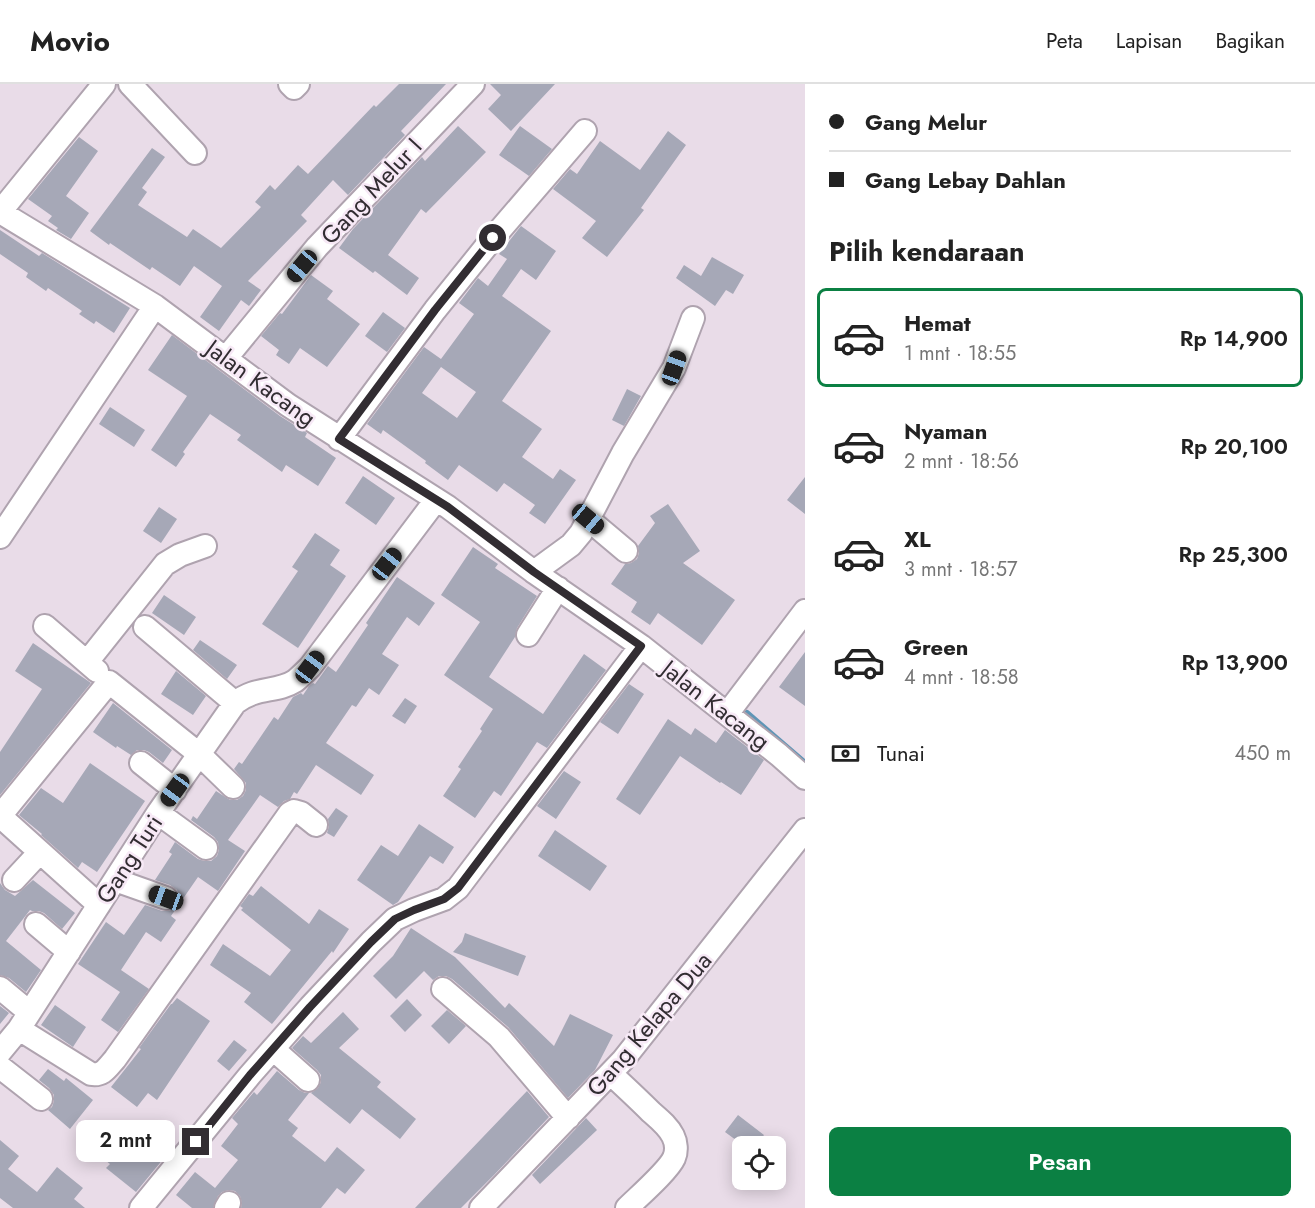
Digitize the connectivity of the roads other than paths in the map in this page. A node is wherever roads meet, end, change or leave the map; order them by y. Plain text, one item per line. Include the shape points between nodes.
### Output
1 (104, 84) edge
2 (130, 84) edge
3 (290, 84) edge
4 (298, 84) edge
5 (473, 84) edge
6 (585, 131) dead end
7 (195, 153) dead end
8 (0, 212) edge
9 (155, 306) junction
10 (693, 318) dead end
11 (226, 358) junction
12 (339, 439) junction
13 (436, 500) junction
14 (588, 519) junction
15 (0, 537) edge
16 (205, 546) dead end
17 (626, 551) dead end
18 (534, 572) junction
19 (558, 588) junction
20 (805, 611) edge
21 (45, 626) dead end
22 (145, 627) dead end
23 (528, 635) dead end
24 (641, 646) junction
25 (87, 662) junction
26 (109, 682) junction
27 (235, 703) junction
28 (727, 714) junction
29 (199, 754) junction
30 (141, 763) dead end
31 (805, 778) edge
32 (233, 787) dead end
33 (175, 790) junction
34 (158, 813) junction
35 (0, 816) edge
36 (315, 825) dead end
37 (805, 830) edge
38 (206, 848) dead end
39 (40, 852) junction
40 (14, 880) dead end
41 (114, 880) junction
42 (166, 898) dead end
43 (99, 905) junction
44 (36, 924) dead end
45 (69, 952) junction
46 (0, 988) edge
47 (443, 989) dead end
48 (24, 1020) junction
49 (273, 1049) junction
50 (0, 1052) edge
51 (0, 1067) edge
52 (611, 1074) junction
53 (308, 1080) dead end
54 (41, 1099) dead end
55 (568, 1118) junction
56 (141, 1208) edge
57 (481, 1208) edge
58 (627, 1208) edge

1 - 8 street
2 - 7 street
3 - 4 street via 294,88
5 - 11 street, Gang Melur I via 317,247
6 - 12 street via 435,310
8 - 9 street, Jalan Kacang
9 - 11 street, Jalan Kacang
9 - 15 street
10 - 14 street via 674,368
11 - 12 street, Jalan Kacang
12 - 13 street, Jalan Kacang
13 - 18 street, Jalan Kacang
13 - 27 street, Gang Turi via 310,667 284,686 255,692
14 - 17 street
14 - 18 street via 571,545
16 - 25 street via 165,564
18 - 19 street, Jalan Kacang
19 - 23 street
19 - 24 street, Jalan Kacang
20 - 28 street
21 - 25 street
22 - 27 street
24 - 28 street, Jalan Kacang
24 - 49 street via 458,888 444,899 395,919
25 - 26 street
26 - 29 street
26 - 35 street
27 - 29 street, Gang Turi
28 - 31 street, Jalan Kacang
29 - 32 street
29 - 33 street, Gang Turi
30 - 33 street
33 - 34 street, Gang Turi
34 - 38 street
34 - 41 street, Gang Turi
35 - 39 street
36 - 48 street via 301,813 290,813 104,1072 87,1072
37 - 52 street, Gang Kelapa Dua
39 - 40 street
39 - 43 street
41 - 42 street
41 - 43 street, Gang Turi
43 - 45 street, Gang Turi
44 - 45 street
45 - 48 street, Gang Turi
46 - 48 street
47 - 55 street via 499,1037
48 - 50 street, Gang Turi
49 - 53 street
49 - 56 street
51 - 54 street
52 - 55 street, Gang Kelapa Dua
52 - 58 street via 658,1118 676,1145 674,1160
55 - 57 street, Gang Kelapa Dua

